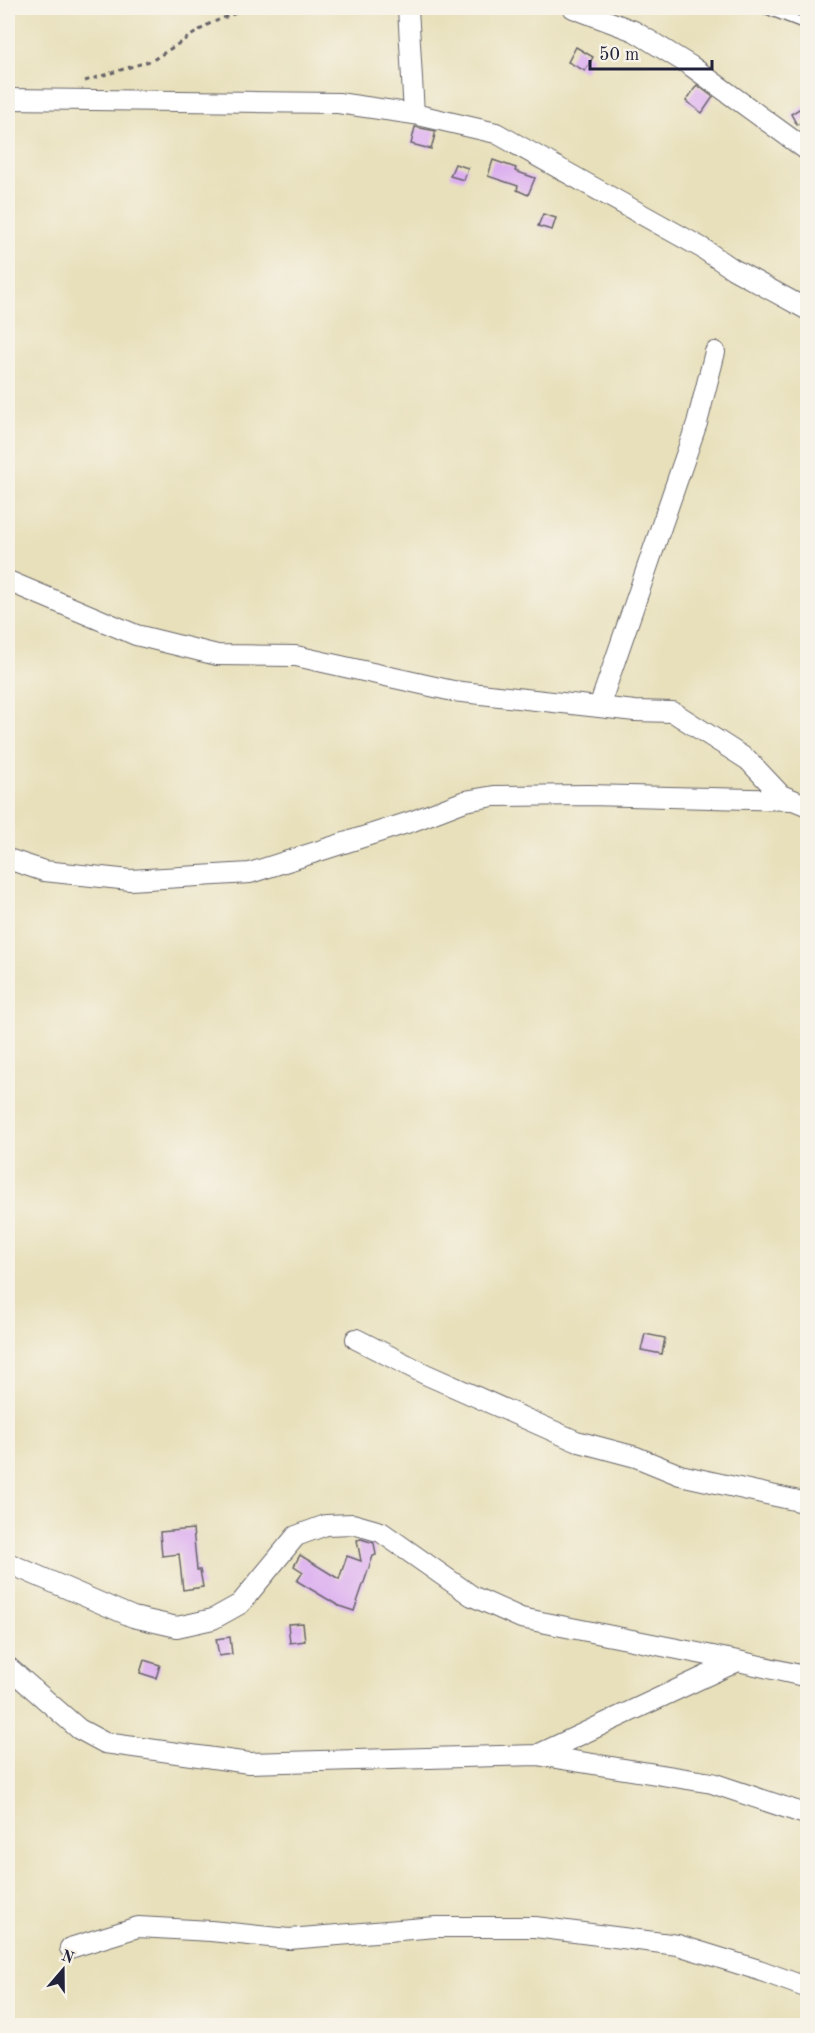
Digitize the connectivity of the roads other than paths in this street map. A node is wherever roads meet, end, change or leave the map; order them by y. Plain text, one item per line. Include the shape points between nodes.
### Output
1 (408, 8) edge
2 (573, 8) edge
3 (764, 8) edge
4 (807, 25) edge
5 (8, 99) edge
6 (414, 114) junction
7 (807, 151) edge
8 (807, 310) edge
9 (715, 352) dead end
10 (8, 581) edge
11 (599, 707) junction
12 (800, 803) edge
13 (8, 859) edge
14 (356, 1339) dead end
15 (807, 1503) edge
16 (8, 1563) edge
17 (738, 1661) junction
18 (8, 1667) edge
19 (807, 1677) edge
20 (537, 1755) junction
21 (807, 1815) edge
22 (70, 1948) dead end
23 (807, 1988) edge

1 - 6 street
2 - 7 street via 633,31 691,66
3 - 4 lane
5 - 6 street via 338,103
6 - 8 street via 496,133
9 - 11 street via 697,423
10 - 11 street via 136,635 217,655 296,656 453,692
11 - 12 street via 674,712 748,760 781,795
12 - 13 street via 588,795 494,796 465,801 250,873 130,880 44,871
14 - 15 street via 576,1441 636,1457 680,1475
16 - 17 street via 133,1617 177,1627 213,1618 240,1604 296,1536 326,1525 353,1524 381,1532 472,1596 521,1618
17 - 19 street
17 - 20 street
18 - 20 street via 79,1729 105,1743 249,1762
20 - 21 street via 712,1783
22 - 23 street via 138,1927 289,1939 436,1927 535,1927 678,1945

